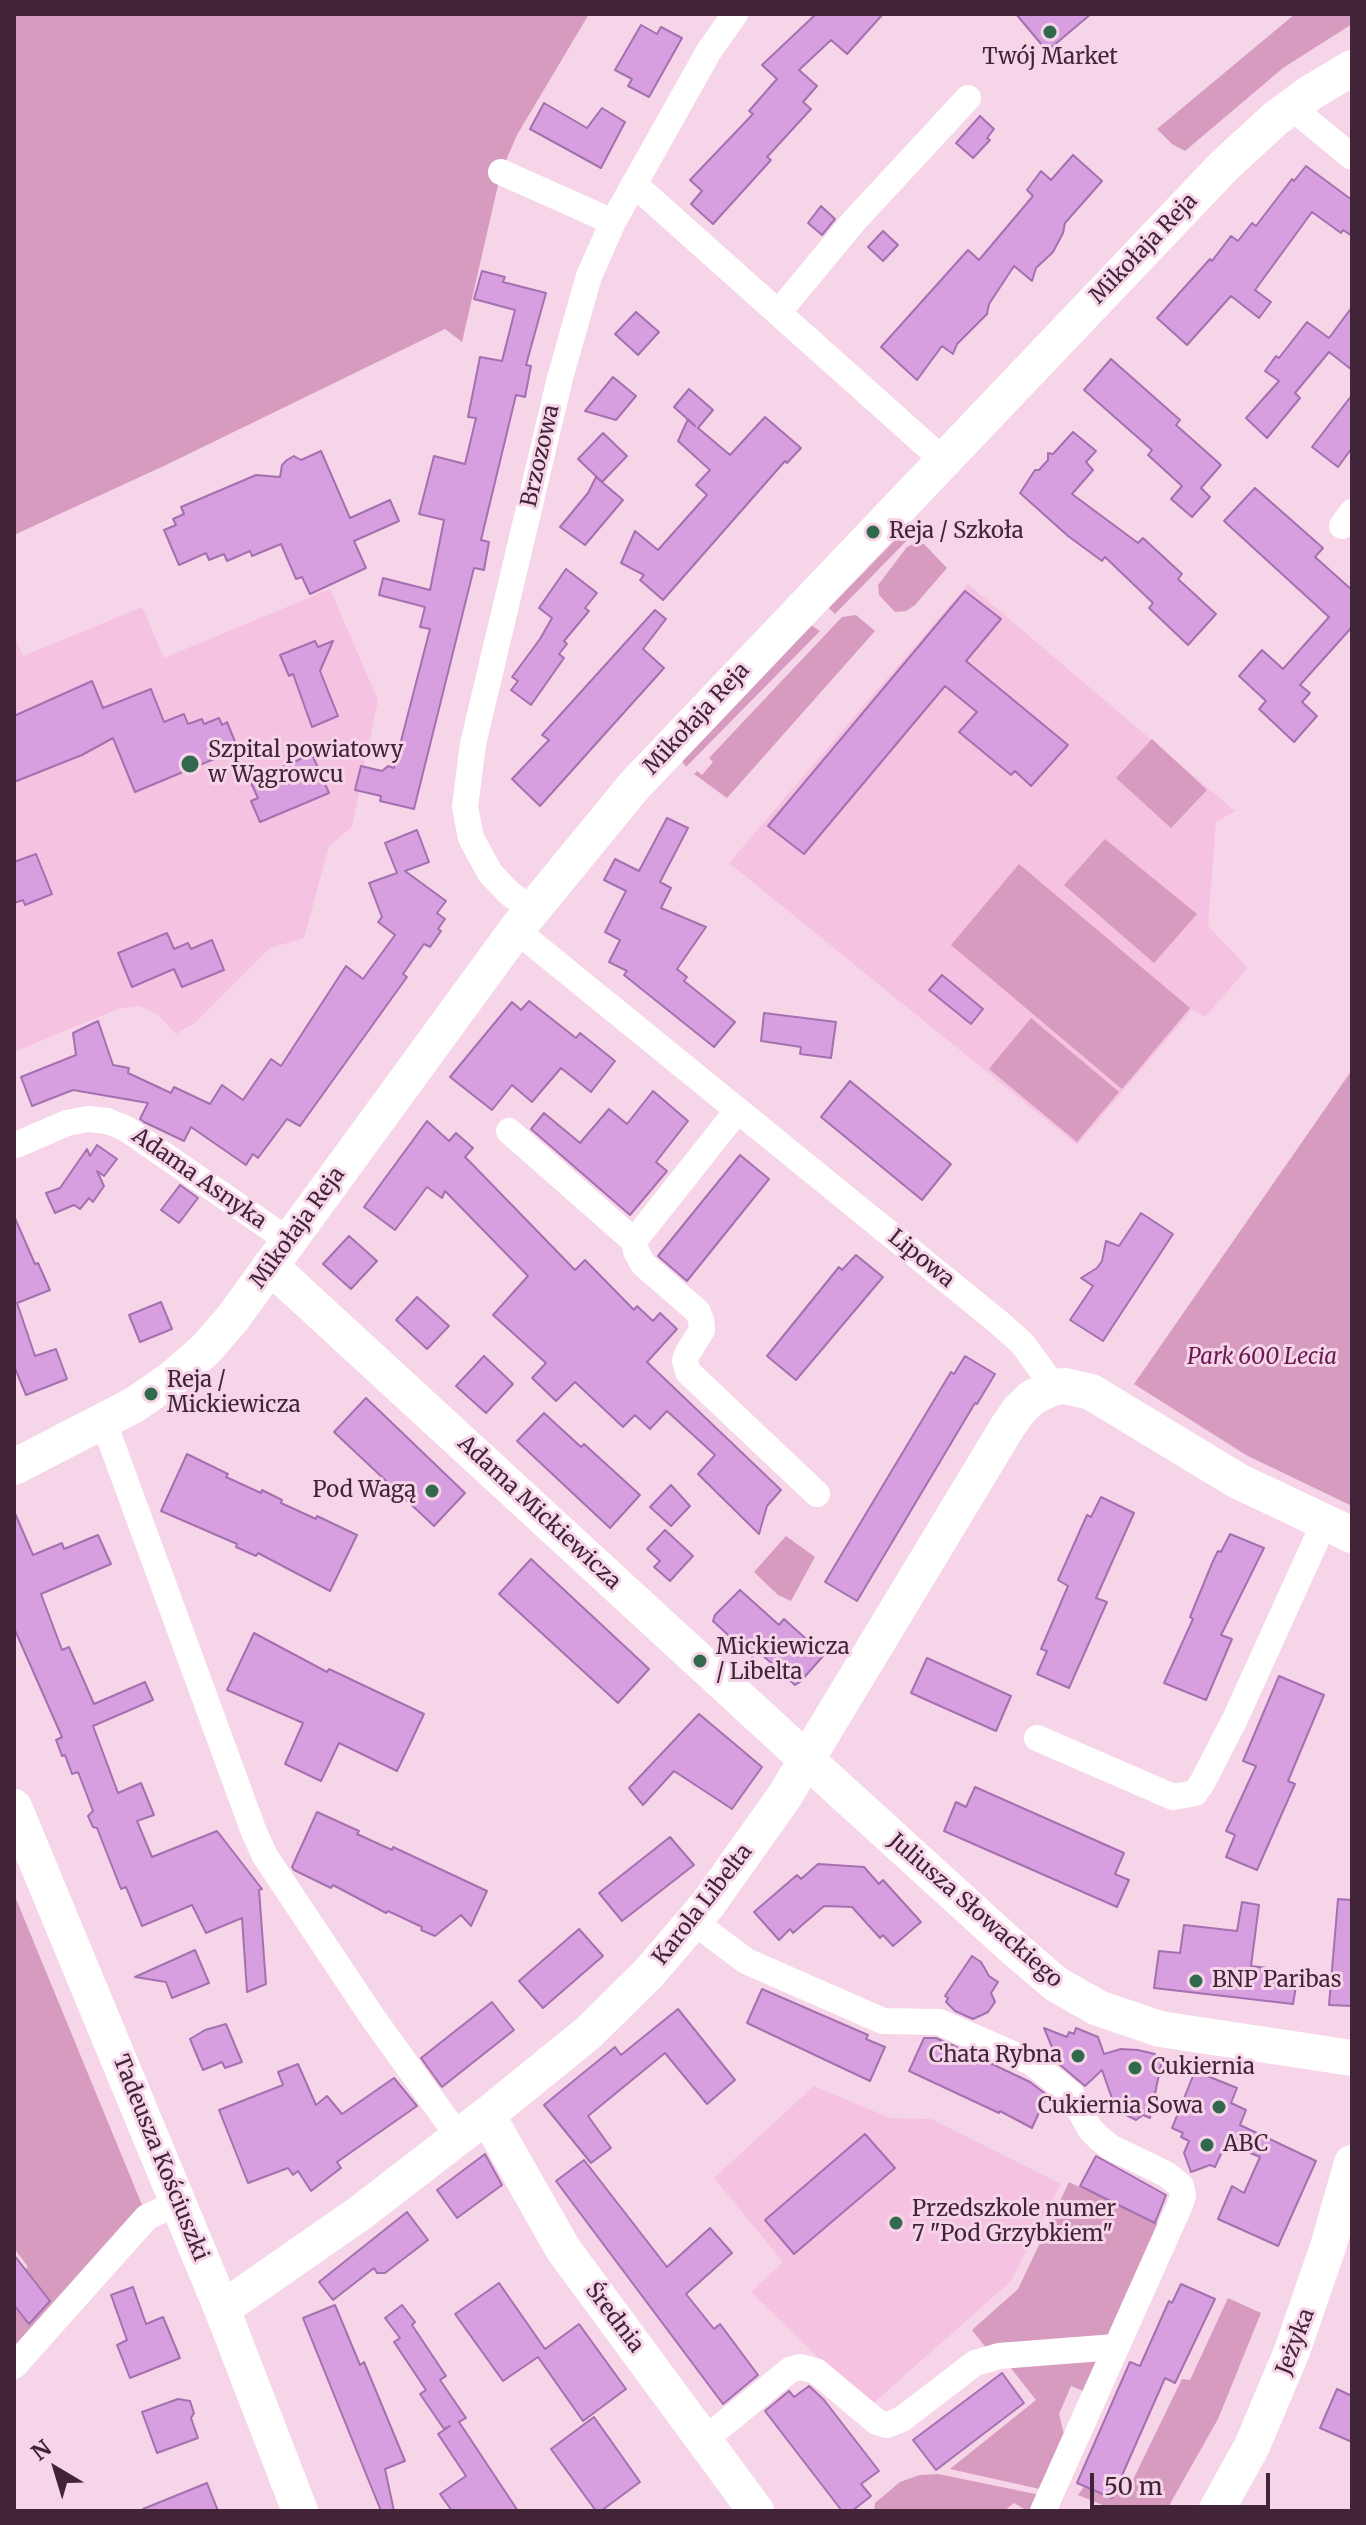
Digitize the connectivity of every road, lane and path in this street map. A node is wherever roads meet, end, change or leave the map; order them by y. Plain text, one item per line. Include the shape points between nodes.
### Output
1 (735, 14) edge
2 (1352, 68) edge
3 (968, 98) dead end
4 (1291, 107) junction
5 (1352, 157) edge
6 (501, 172) dead end
7 (634, 184) junction
8 (613, 222) junction
9 (778, 313) junction
10 (943, 460) junction
11 (524, 920) junction
12 (737, 1111) junction
13 (509, 1131) dead end
14 (16, 1145) dead end
15 (634, 1241) junction
16 (279, 1253) junction
17 (1054, 1387) junction
18 (103, 1420) junction
19 (14, 1448) edge
20 (14, 1467) edge
21 (817, 1494) dead end
22 (1338, 1529) edge
23 (1037, 1738) dead end
24 (808, 1761) junction
25 (14, 1807) edge
26 (693, 1921) junction
27 (1352, 2058) edge
28 (487, 2115) junction
29 (458, 2136) junction
30 (1352, 2163) edge
31 (178, 2203) junction
32 (222, 2309) junction
33 (1115, 2347) junction
34 (14, 2366) edge
35 (704, 2440) junction
36 (300, 2511) edge
37 (756, 2511) edge
38 (1043, 2511) edge
39 (1216, 2511) edge

1 - 7 street, Brzozowa
2 - 4 street, Mikołaja Reja
3 - 9 street
4 - 5 street
4 - 10 street, Mikołaja Reja via 1224,166
6 - 8 street
7 - 8 street, Brzozowa
7 - 9 street
8 - 11 street, Brzozowa via 589,276 560,378 467,775 465,807 471,838
9 - 10 street
10 - 11 street, Mikołaja Reja via 665,752
11 - 12 street, Lipowa
11 - 16 street, Mikołaja Reja
12 - 15 street
12 - 17 street, Lipowa via 997,1321 1022,1343
13 - 15 street
14 - 16 street, Adama Asnyka via 88,1119 125,1128
15 - 21 street via 643,1264 698,1312 702,1330 687,1354 688,1372
16 - 18 street, Mikołaja Reja via 218,1337 191,1364
16 - 24 street, Adama Mickiewicza
17 - 22 street via 1091,1392 1238,1481
17 - 24 street, Karola Libelta via 1025,1404 1008,1426
18 - 19 street, Mikołaja Reja
18 - 20 street, Mikołaja Reja
18 - 29 street via 265,1856
22 - 23 street via 1195,1793 1173,1797
24 - 26 street, Karola Libelta
24 - 27 street, Juliusza Słowackiego via 1008,1943 1075,1996 1160,2029
25 - 31 street, Tadeusza Kościuszki
26 - 28 street, Karola Libelta via 588,2033
26 - 33 street via 746,1961 883,2021 939,2022 1031,2062 1071,2094 1100,2139 1181,2186 1180,2205
28 - 29 street, Karola Libelta
28 - 35 street, Średnia via 563,2249
29 - 32 street, Karola Libelta via 327,2237
30 - 39 street, Jeżyka via 1292,2351 1252,2446
31 - 32 street, Tadeusza Kościuszki
31 - 34 street via 147,2217
32 - 36 street, Tadeusza Kościuszki
33 - 35 street via 975,2363 887,2425 816,2371 800,2367
33 - 38 street
35 - 37 street, Średnia

